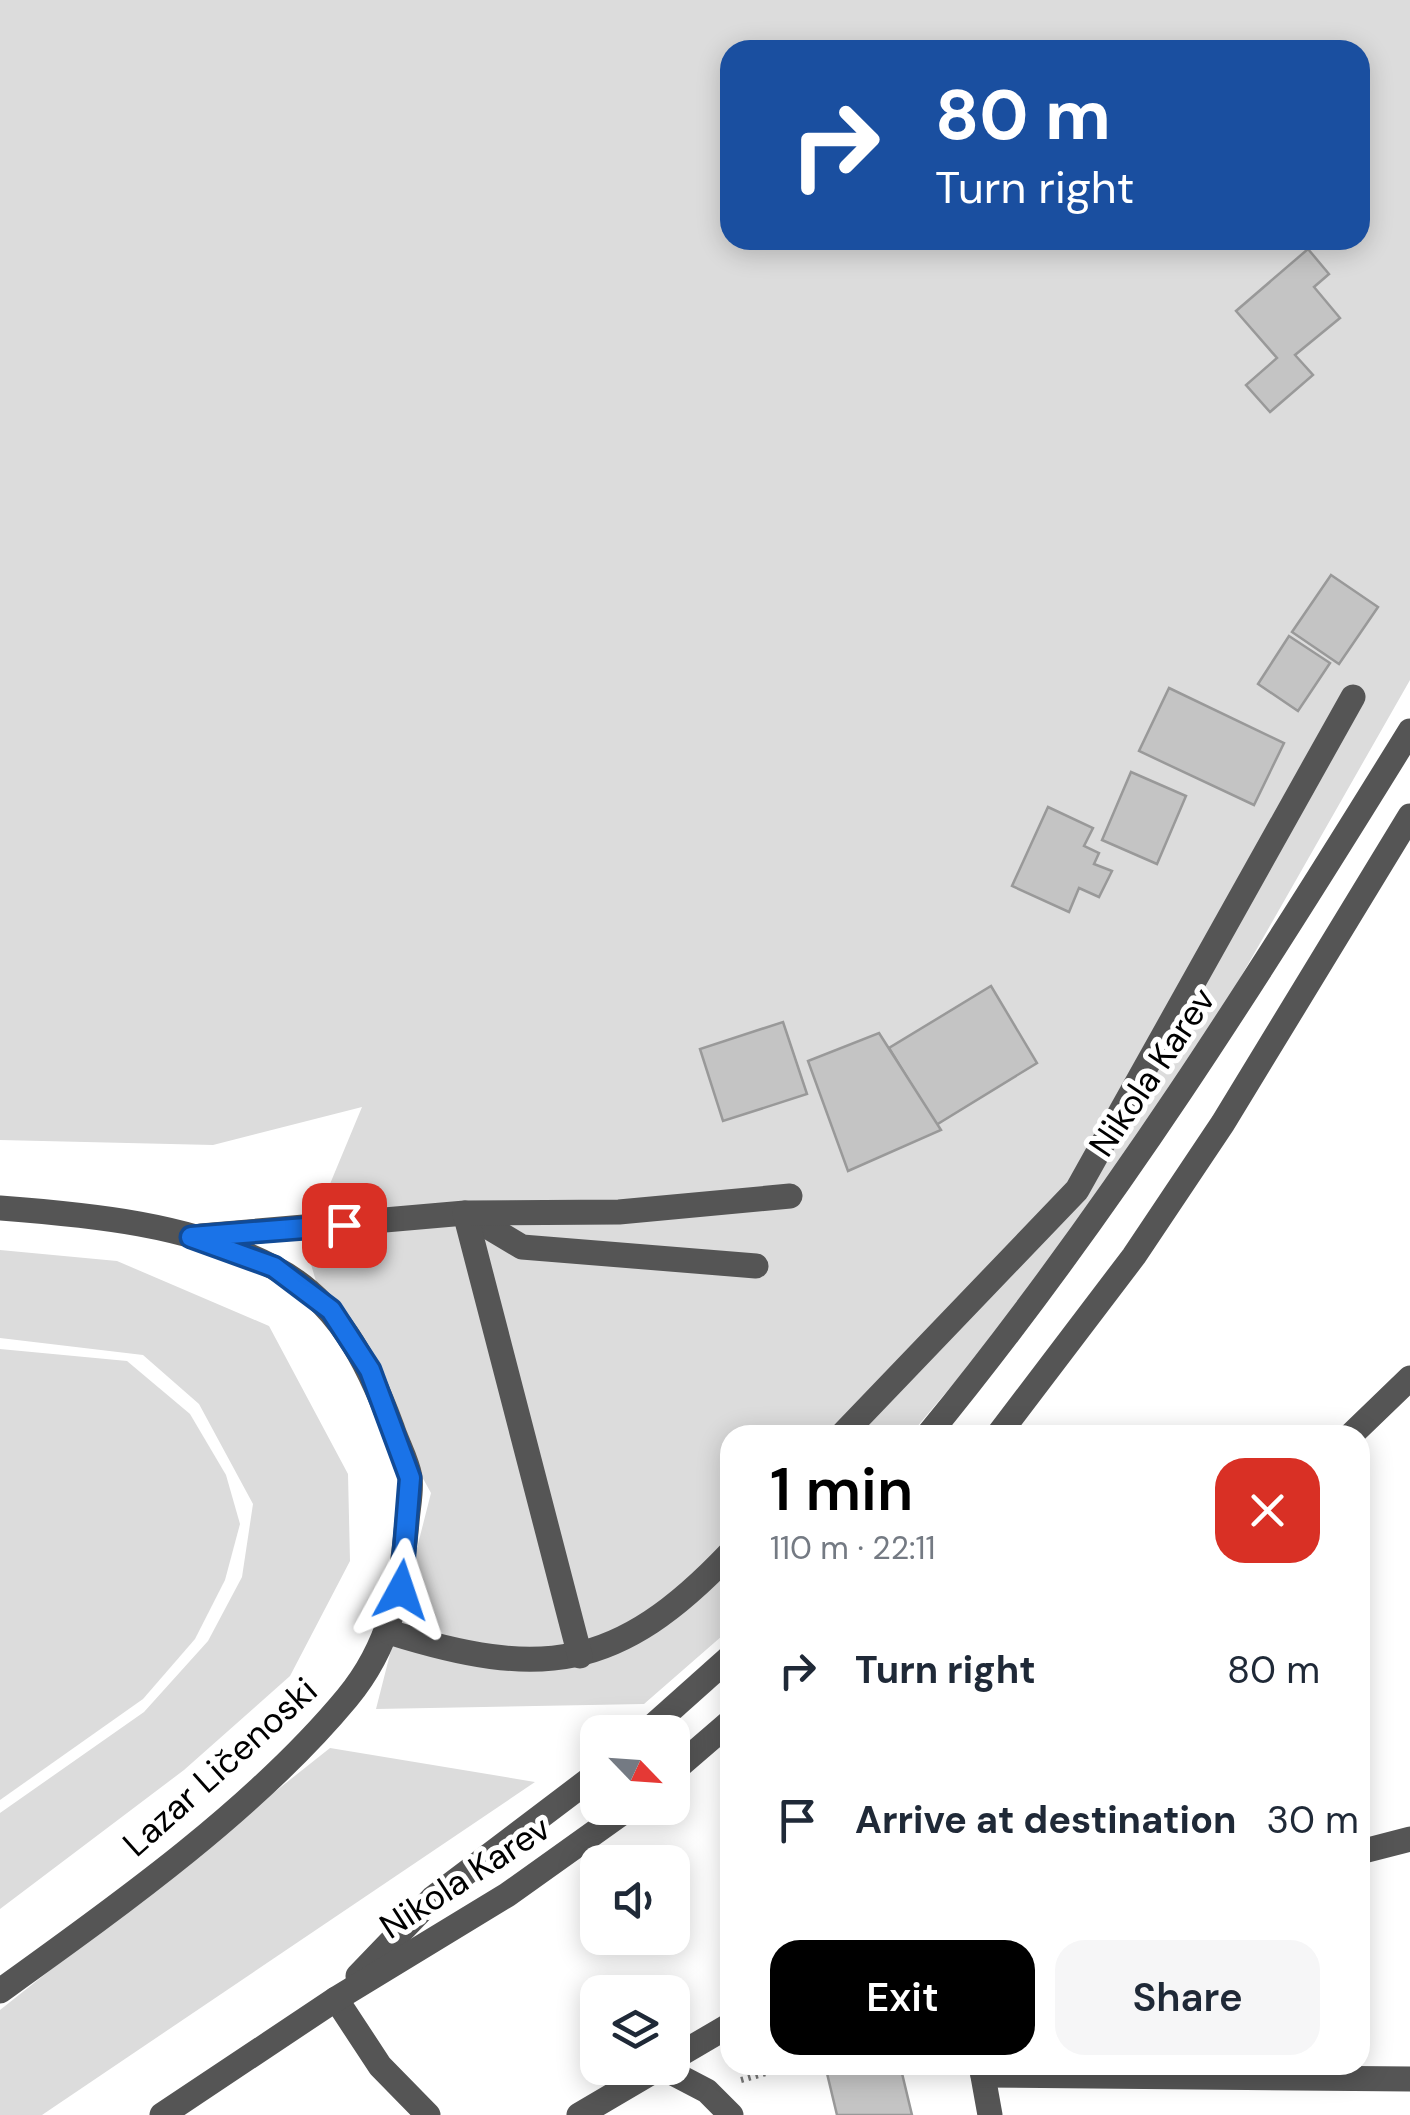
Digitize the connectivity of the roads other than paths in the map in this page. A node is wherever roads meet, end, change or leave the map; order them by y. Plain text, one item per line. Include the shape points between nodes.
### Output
1 (1353, 697) dead end
2 (1410, 731) edge
3 (1410, 816) edge
4 (790, 1196) dead end
5 (0, 1208) edge
6 (465, 1213) junction
7 (191, 1237) junction
8 (756, 1266) dead end
9 (1410, 1378) edge
10 (852, 1425) edge
11 (936, 1425) edge
12 (1006, 1425) edge
13 (1361, 1425) edge
14 (720, 1563) edge
15 (389, 1632) junction
16 (580, 1656) junction
17 (720, 1667) edge
18 (665, 1715) edge
19 (720, 1731) edge
20 (690, 1756) edge
21 (580, 1787) edge
22 (605, 1825) edge
23 (1410, 1839) edge
24 (1370, 1849) edge
25 (0, 1990) edge
26 (336, 1999) junction
27 (720, 2030) edge
28 (690, 2048) edge
29 (983, 2075) edge
30 (1220, 2075) edge
31 (1410, 2079) edge
32 (690, 2082) edge
33 (631, 2085) edge
34 (162, 2115) edge
35 (428, 2115) edge
36 (579, 2115) edge
37 (730, 2115) edge
38 (990, 2115) edge

1 - 10 street via 1077,1190
2 - 11 street, Nikola Karev via 1200,1067 1019,1324
3 - 12 street via 1200,1156
4 - 6 street via 619,1212
5 - 7 street, Lazar Ličenoski via 104,1216
6 - 7 street
6 - 8 street via 522,1247
6 - 16 street
7 - 15 street, Lazar Ličenoski via 274,1267 331,1310 370,1370 410,1478 401,1590
9 - 13 street
14 - 16 street via 672,1611 623,1642
15 - 16 street via 462,1655
15 - 25 street, Lazar Ličenoski via 348,1697 238,1807
17 - 18 street
19 - 20 street
21 - 26 street, Nikola Karev via 433,1898
22 - 26 street, Nikola Karev via 492,1906
23 - 24 street
26 - 34 street, Nikola Karev
26 - 35 street via 380,2066
27 - 28 street
29 - 38 street
30 - 31 street
32 - 37 street
33 - 36 street

